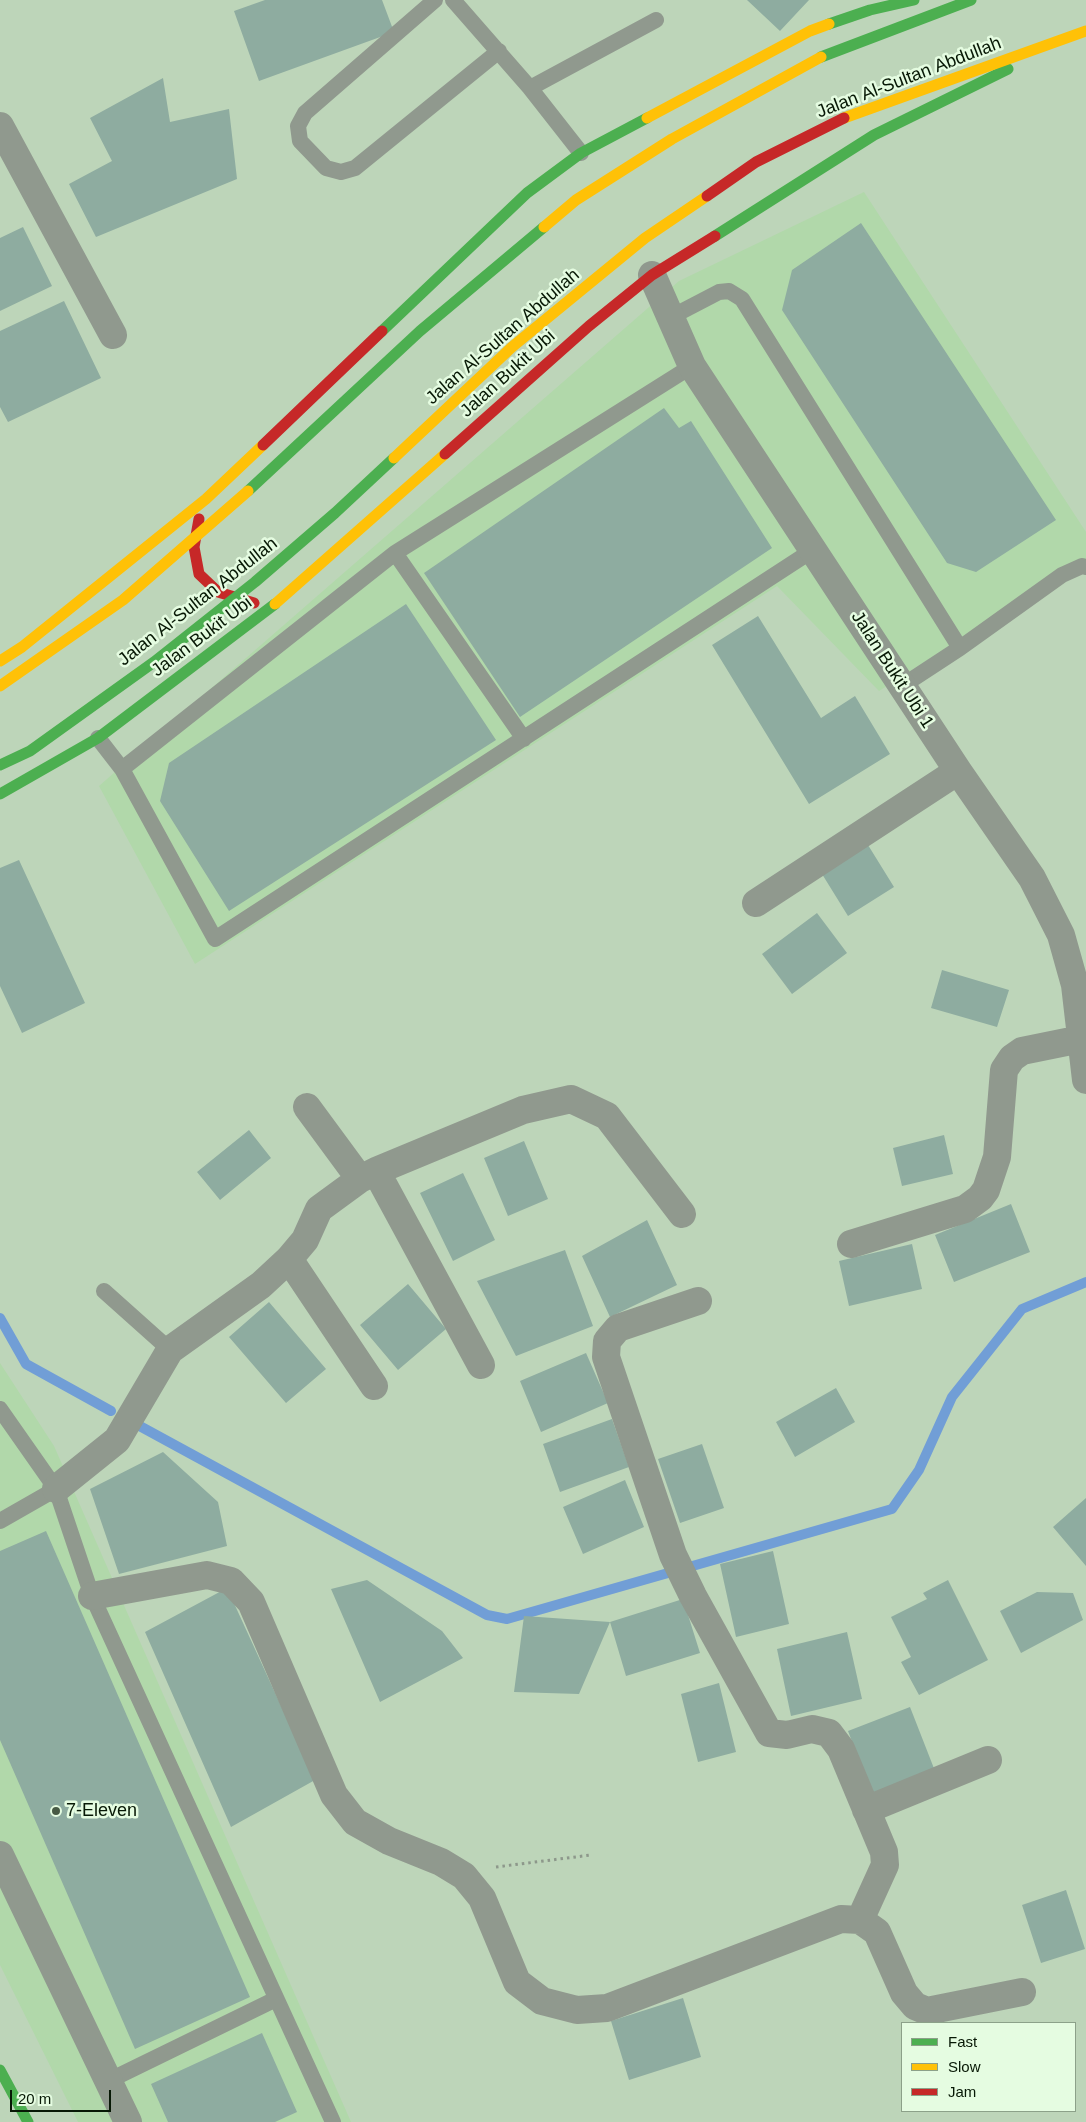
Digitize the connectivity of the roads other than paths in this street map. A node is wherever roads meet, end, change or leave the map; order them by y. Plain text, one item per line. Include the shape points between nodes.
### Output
1 (435, 0) edge
2 (453, 0) edge
3 (914, 0) edge
4 (970, 0) edge
5 (867, 5) edge
6 (656, 20) dead end
7 (1081, 33) edge
8 (498, 52) junction
9 (530, 88) junction
10 (0, 126) edge
11 (581, 153) junction
12 (652, 275) junction
13 (671, 317) junction
14 (112, 335) dead end
15 (692, 366) junction
16 (206, 499) junction
17 (813, 550) junction
18 (395, 553) junction
19 (1086, 567) edge
20 (284, 597) junction
21 (960, 648) junction
22 (0, 661) edge
23 (0, 686) edge
24 (902, 686) junction
25 (98, 738) junction
26 (524, 739) junction
27 (0, 765) edge
28 (122, 769) junction
29 (958, 771) junction
30 (0, 794) edge
31 (756, 903) dead end
32 (1081, 982) edge
33 (1081, 1039) junction
34 (1086, 1080) edge
35 (306, 1107) dead end
36 (368, 1175) junction
37 (682, 1214) dead end
38 (851, 1244) dead end
39 (289, 1259) junction
40 (104, 1291) dead end
41 (698, 1301) dead end
42 (170, 1350) junction
43 (481, 1365) dead end
44 (374, 1386) dead end
45 (0, 1408) edge
46 (56, 1489) junction
47 (0, 1521) edge
48 (92, 1596) junction
49 (988, 1760) dead end
50 (866, 1810) junction
51 (0, 1855) edge
52 (860, 1920) junction
53 (1022, 1992) dead end
54 (276, 1999) junction
55 (0, 2070) edge
56 (108, 2081) junction
57 (28, 2122) edge
58 (128, 2122) edge
59 (333, 2122) edge

1 - 8 lane via 305,113 298,126 300,141 326,168 341,172 355,168
2 - 8 lane
3 - 5 street
4 - 23 street, bridge via 821,58 672,139 576,200 420,331 229,508 123,600
5 - 11 street via 810,31
6 - 9 lane
7 - 12 street, Jalan Bukit Ubi via 874,135
7 - 27 street, Jalan Al-Sultan Abdullah, bridge via 844,118 756,162 645,238 512,347 335,513 256,582 154,662 30,751
8 - 9 lane
9 - 11 lane
10 - 14 street
11 - 16 street via 527,193
12 - 13 street, Jalan Bukit Ubi 1
12 - 20 street, Jalan Bukit Ubi via 589,326
13 - 15 street, Jalan Bukit Ubi 1
13 - 21 lane via 719,292 729,290 742,299
15 - 17 street, Jalan Bukit Ubi 1
15 - 18 lane
16 - 20 street via 194,546 199,574 218,592 250,603
16 - 22 street via 22,647
17 - 24 street, Jalan Bukit Ubi 1
17 - 26 lane
18 - 26 lane
18 - 28 lane
19 - 21 lane via 1062,575
20 - 25 street, Jalan Bukit Ubi
21 - 24 lane
24 - 29 street, Jalan Bukit Ubi 1
25 - 28 lane
25 - 30 street, Jalan Bukit Ubi
26 - 28 lane via 215,939
29 - 31 street
29 - 32 street, Jalan Bukit Ubi 1 via 1032,878
32 - 33 street, Jalan Bukit Ubi 1
33 - 34 street, Jalan Bukit Ubi 1
33 - 38 street via 1022,1051 1004,1070 997,1157 980,1198 965,1209
35 - 36 street
36 - 37 street via 523,1110 571,1099 606,1116
36 - 39 street via 319,1209 305,1240
36 - 43 street
39 - 42 street via 261,1285
39 - 44 street
40 - 42 lane
41 - 50 street via 618,1328 607,1341 606,1357 673,1555 770,1733 786,1735 812,1728 829,1733 841,1749
42 - 46 street via 117,1440
45 - 46 lane
46 - 47 lane
46 - 48 lane
48 - 52 street via 207,1576 232,1581 251,1602 334,1795 355,1822 464,1876 482,1898 517,1982 542,2001 577,2010 607,2008 841,1919
48 - 54 lane
49 - 50 street
50 - 52 street via 884,1852 884,1865
51 - 56 street
52 - 53 street via 877,1932 904,1993 914,2006 928,2011
54 - 56 lane
54 - 59 lane
55 - 57 street
56 - 58 street

